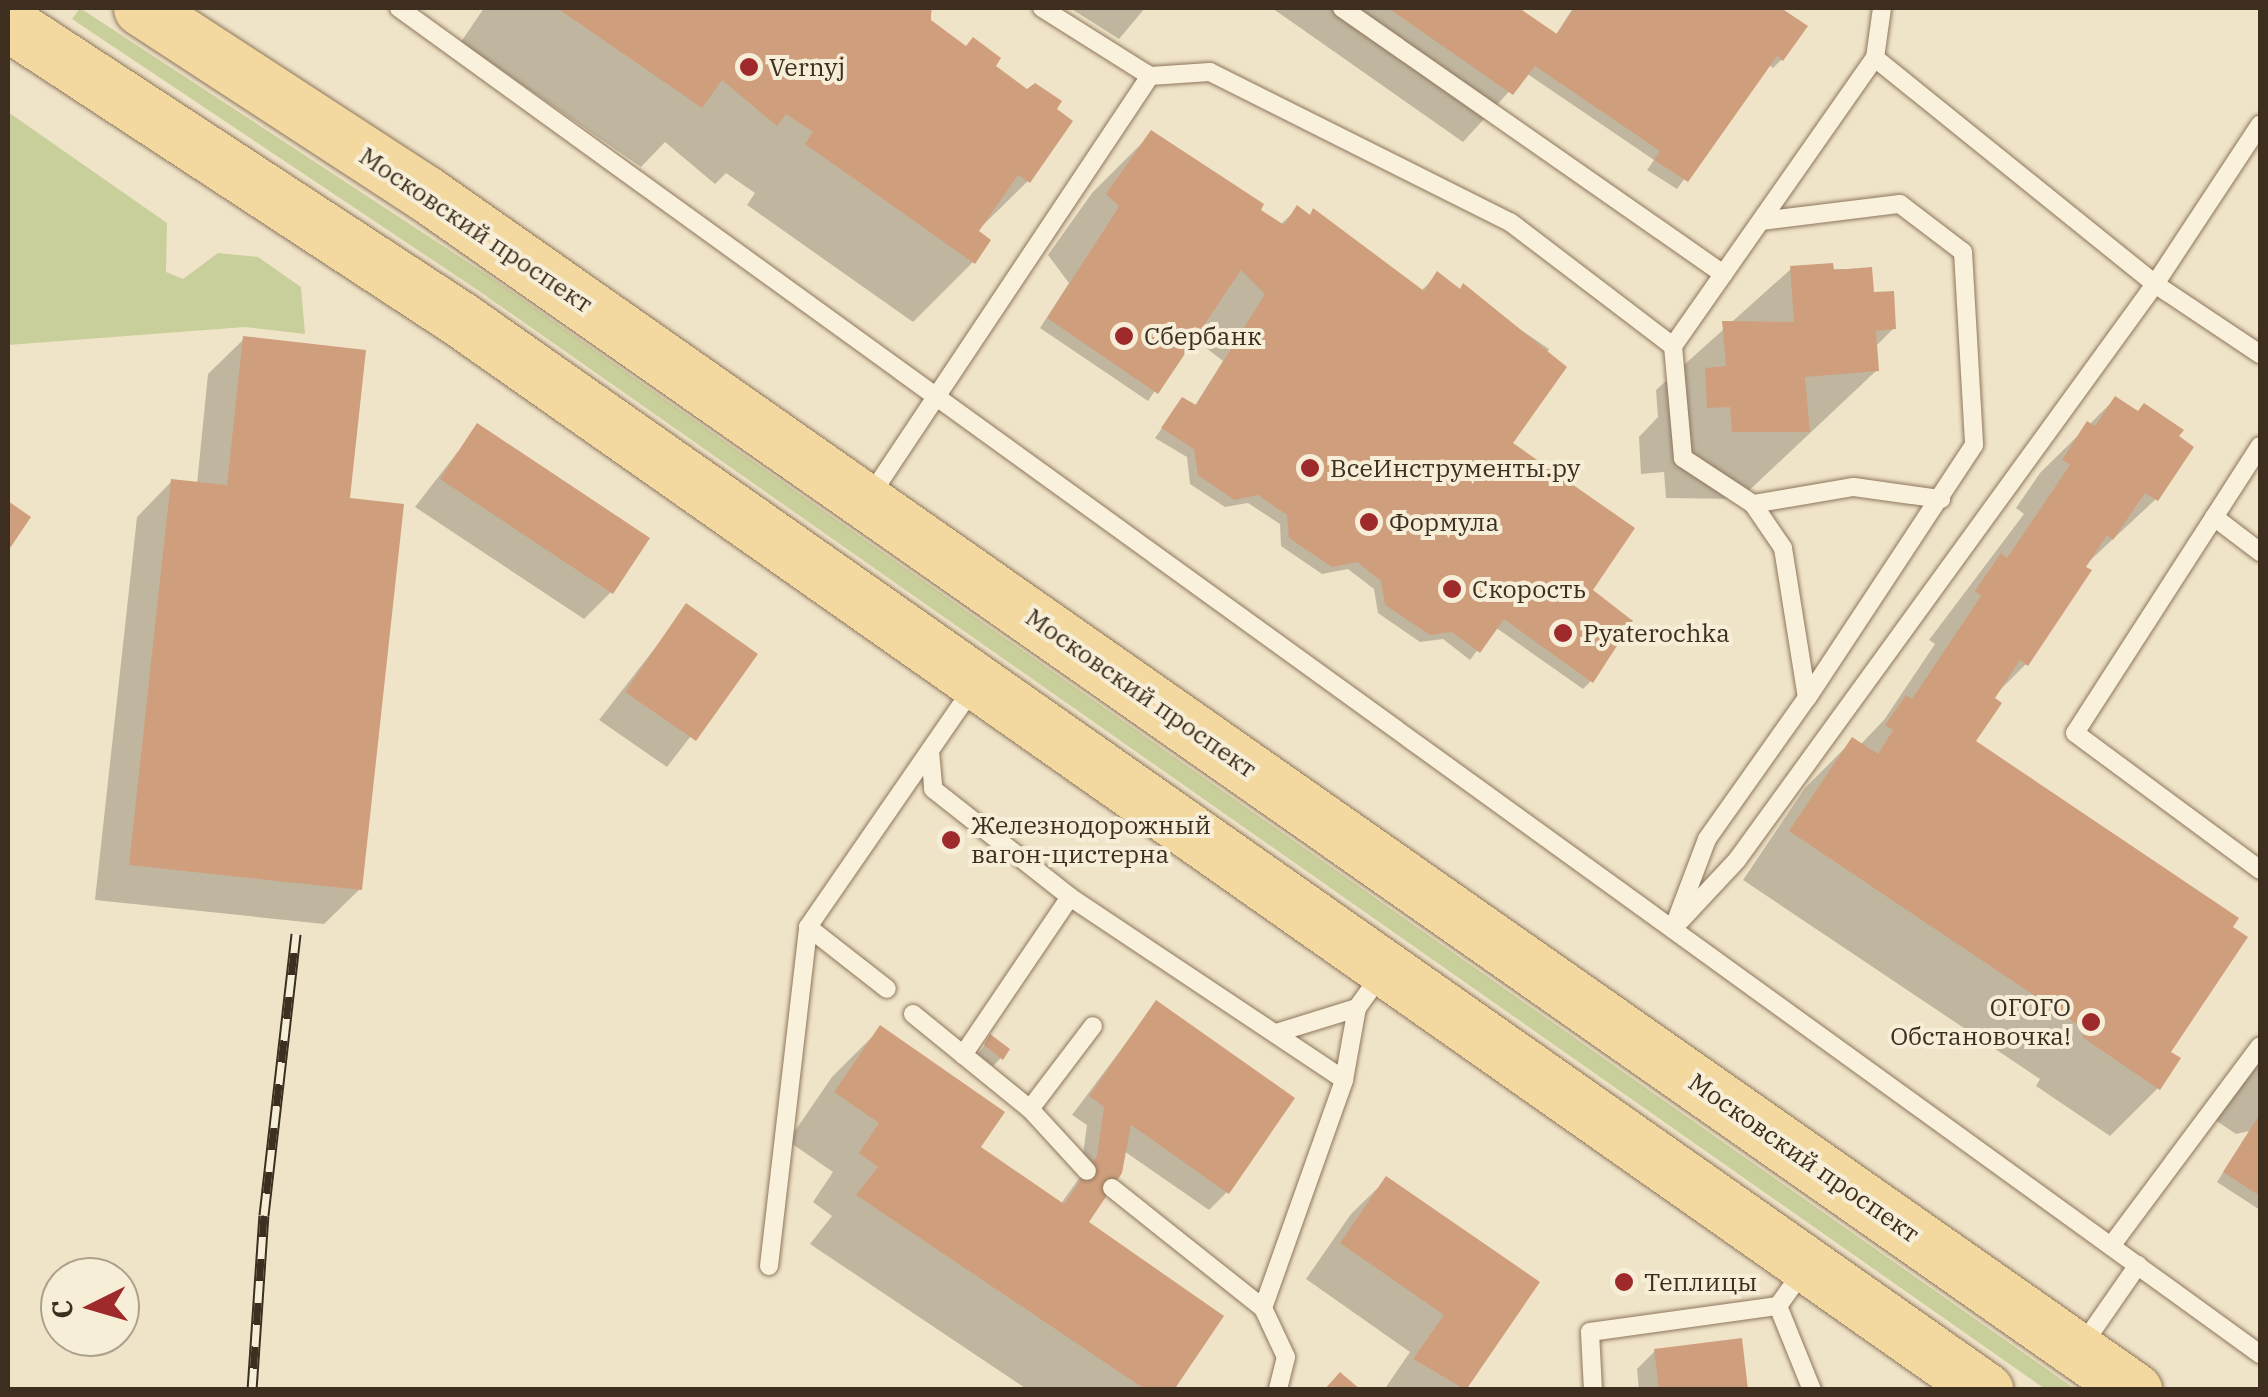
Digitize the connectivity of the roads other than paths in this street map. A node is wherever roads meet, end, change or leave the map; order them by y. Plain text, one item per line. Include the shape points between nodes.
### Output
1 (141, 8) edge
2 (399, 8) edge
3 (1042, 8) edge
4 (1342, 8) edge
5 (1882, 8) edge
6 (8, 23) edge
7 (1875, 58) junction
8 (1150, 76) junction
9 (2260, 125) edge
10 (1761, 221) junction
11 (1724, 274) junction
12 (2154, 284) junction
13 (1673, 346) junction
14 (2260, 354) edge
15 (936, 396) junction
16 (2260, 446) edge
17 (867, 500) junction
18 (1941, 500) junction
19 (1753, 504) junction
20 (2214, 517) junction
21 (2260, 552) edge
22 (977, 682) junction
23 (1807, 698) junction
24 (930, 751) junction
25 (2260, 870) edge
26 (1070, 898) junction
27 (808, 927) junction
28 (1673, 929) junction
29 (887, 988) dead end
30 (1372, 988) junction
31 (913, 1014) dead end
32 (1093, 1026) dead end
33 (1276, 1033) junction
34 (2260, 1046) edge
35 (963, 1055) junction
36 (1344, 1080) junction
37 (1030, 1110) junction
38 (1087, 1171) dead end
39 (1112, 1188) dead end
40 (2111, 1246) junction
41 (2138, 1265) junction
42 (769, 1266) dead end
43 (1792, 1285) junction
44 (1263, 1308) junction
45 (2078, 1351) junction
46 (2260, 1354) edge
47 (1278, 1390) edge
48 (1593, 1390) edge
49 (1812, 1390) edge
50 (1985, 1390) edge
51 (2134, 1390) edge

1 - 17 main road, Московский проспект via 425,193
2 - 15 lane
3 - 8 lane
4 - 11 lane
5 - 7 lane
6 - 22 main road via 460,319
7 - 10 lane
7 - 12 lane
8 - 13 lane via 1210,72 1510,222
8 - 15 lane
9 - 12 lane
10 - 11 lane
10 - 18 lane via 1900,204 1963,252 1974,445
11 - 13 lane
12 - 14 lane
12 - 28 lane via 1737,860
13 - 19 lane via 1683,458
15 - 17 lane
15 - 28 lane
16 - 20 lane
17 - 45 main road, Московский проспект
18 - 19 lane via 1854,486
18 - 23 lane
19 - 23 lane via 1782,548
20 - 21 lane
20 - 25 lane via 2075,733
22 - 24 lane
22 - 30 main road
23 - 28 lane via 1707,839
24 - 26 lane via 934,790
24 - 27 lane
26 - 33 lane
26 - 35 lane
27 - 29 lane
27 - 42 lane
28 - 40 lane
30 - 33 lane
30 - 36 lane
30 - 43 main road
31 - 35 lane
32 - 37 lane
33 - 36 lane
34 - 40 lane
35 - 37 lane
36 - 44 lane
37 - 38 lane
39 - 44 lane
40 - 41 lane
41 - 45 lane
41 - 46 lane
43 - 48 lane via 1590,1332
43 - 49 lane
43 - 50 main road
44 - 47 lane via 1286,1358
45 - 51 main road, Московский проспект

